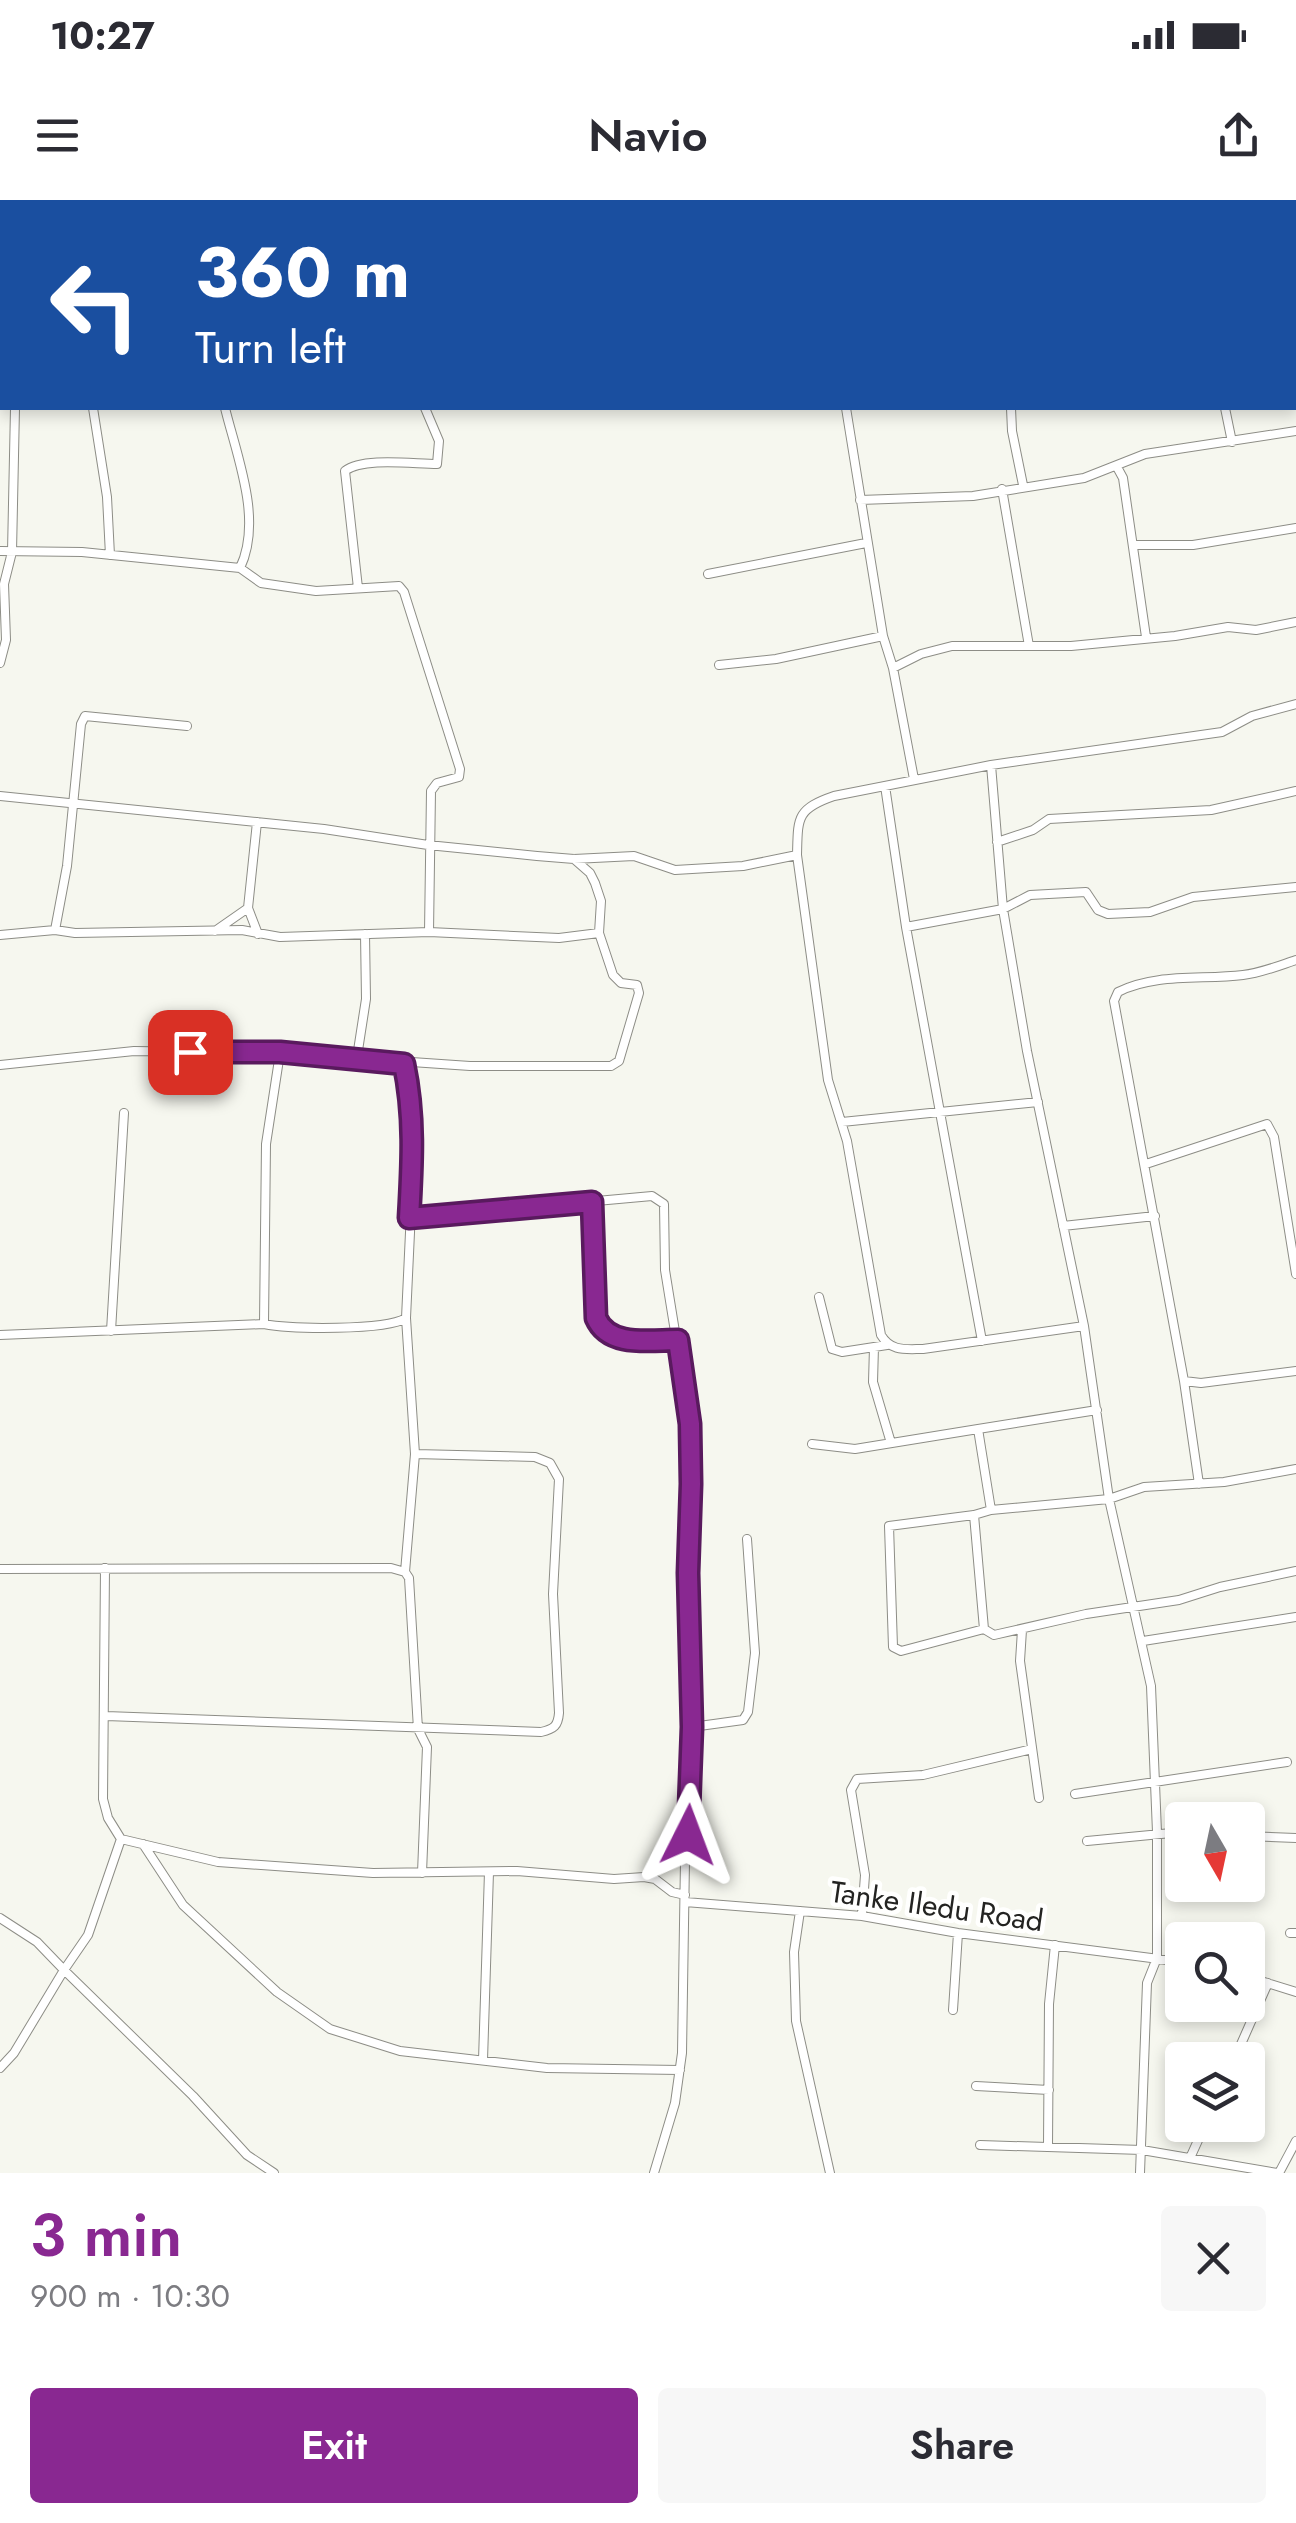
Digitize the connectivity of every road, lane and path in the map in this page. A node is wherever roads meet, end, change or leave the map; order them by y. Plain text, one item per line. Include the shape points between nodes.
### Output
1 (15, 410) edge
2 (94, 410) edge
3 (225, 410) edge
4 (426, 410) edge
5 (846, 410) edge
6 (1011, 410) edge
7 (1225, 410) edge
8 (1296, 431) edge
9 (1232, 442) junction
10 (1117, 467) junction
11 (1023, 485) junction
12 (1002, 489) junction
13 (860, 500) junction
14 (1296, 528) edge
15 (866, 542) junction
16 (1134, 546) junction
17 (0, 551) edge
18 (12, 552) junction
19 (110, 555) junction
20 (240, 568) junction
21 (708, 574) dead end
22 (358, 588) junction
23 (1296, 622) edge
24 (883, 636) junction
25 (1146, 637) junction
26 (1029, 646) junction
27 (2, 647) edge
28 (0, 663) edge
29 (719, 665) dead end
30 (893, 668) junction
31 (1296, 704) edge
32 (187, 726) dead end
33 (991, 765) junction
34 (914, 780) junction
35 (885, 786) junction
36 (1296, 791) edge
37 (0, 796) edge
38 (73, 804) junction
39 (257, 822) junction
40 (998, 842) junction
41 (428, 845) junction
42 (797, 855) junction
43 (574, 859) junction
44 (1296, 887) edge
45 (248, 908) junction
46 (1003, 909) junction
47 (906, 927) junction
48 (54, 930) junction
49 (215, 931) junction
50 (430, 932) junction
51 (598, 933) junction
52 (258, 934) junction
53 (366, 934) junction
54 (0, 935) edge
55 (1296, 960) edge
56 (280, 1052) junction
57 (357, 1058) junction
58 (404, 1064) junction
59 (0, 1065) edge
60 (1038, 1102) junction
61 (941, 1111) junction
62 (124, 1113) dead end
63 (842, 1122) junction
64 (1146, 1164) junction
65 (592, 1202) junction
66 (1155, 1216) junction
67 (409, 1218) junction
68 (1064, 1226) junction
69 (1296, 1274) edge
70 (819, 1297) dead end
71 (406, 1318) junction
72 (264, 1324) junction
73 (1084, 1326) junction
74 (111, 1331) junction
75 (0, 1335) edge
76 (678, 1340) junction
77 (982, 1341) junction
78 (887, 1345) junction
79 (874, 1347) junction
80 (1296, 1371) edge
81 (1184, 1381) junction
82 (1097, 1410) junction
83 (978, 1429) junction
84 (891, 1443) junction
85 (812, 1444) dead end
86 (415, 1454) junction
87 (1296, 1469) edge
88 (1199, 1484) junction
89 (1109, 1499) junction
90 (991, 1510) junction
91 (974, 1515) junction
92 (747, 1539) dead end
93 (105, 1568) junction
94 (0, 1570) edge
95 (1296, 1571) edge
96 (406, 1572) junction
97 (1134, 1609) junction
98 (1296, 1617) edge
99 (984, 1629) junction
100 (1022, 1630) junction
101 (1143, 1641) junction
102 (106, 1716) junction
103 (692, 1727) junction
104 (418, 1730) junction
105 (1032, 1749) junction
106 (1287, 1762) dead end
107 (1154, 1780) junction
108 (1075, 1794) dead end
109 (1039, 1798) dead end
110 (1157, 1832) junction
111 (1165, 1832) edge
112 (1265, 1837) edge
113 (1296, 1838) edge
114 (121, 1839) junction
115 (1087, 1841) dead end
116 (143, 1844) junction
117 (489, 1872) junction
118 (422, 1873) junction
119 (685, 1898) junction
120 (800, 1910) junction
121 (862, 1916) junction
122 (0, 1918) edge
123 (958, 1933) junction
124 (1054, 1945) junction
125 (1157, 1958) junction
126 (1165, 1959) edge
127 (64, 1970) junction
128 (1265, 1982) edge
129 (1268, 1983) junction
130 (1296, 1992) edge
131 (953, 2010) dead end
132 (1242, 2042) edge
133 (0, 2048) edge
134 (14, 2053) junction
135 (483, 2060) junction
136 (0, 2068) edge
137 (680, 2070) junction
138 (976, 2086) dead end
139 (1049, 2090) junction
140 (1296, 2141) edge
141 (1197, 2142) edge
142 (980, 2145) dead end
143 (1048, 2147) junction
144 (1142, 2150) junction
145 (1190, 2158) junction
146 (274, 2173) edge
147 (654, 2173) edge
148 (830, 2173) edge
149 (1140, 2173) edge
150 (1278, 2173) edge

1 - 18 street
2 - 19 street
3 - 20 street via 250,521
4 - 22 street via 438,440 436,464 366,463 345,471
5 - 13 street
6 - 11 street
7 - 9 street
8 - 9 street
9 - 10 street via 1145,454
10 - 11 street
10 - 16 street
11 - 12 street
12 - 13 street via 965,497
12 - 26 street
13 - 15 street
14 - 16 street via 1193,545
15 - 21 street
15 - 24 street
16 - 25 street
17 - 18 street
18 - 19 street
18 - 27 street
19 - 20 street
20 - 22 street via 261,583
22 - 41 street via 391,584 404,592 460,769 459,777 433,786
23 - 25 street
24 - 29 street
24 - 30 street
25 - 26 street
26 - 30 street via 952,646
27 - 28 street
30 - 34 street
31 - 33 street via 1222,732
32 - 38 street via 85,716
33 - 34 street
33 - 40 street
34 - 35 street
35 - 42 street via 813,803 802,812
35 - 47 street
36 - 40 street via 1211,810 1049,819
37 - 38 street
38 - 39 street
38 - 48 street
39 - 41 street
39 - 45 street
40 - 46 street
41 - 43 street
41 - 50 street
42 - 43 street via 688,871 634,856
42 - 63 street via 828,1080
43 - 51 street via 590,873 601,901
44 - 46 street via 1194,897 1150,912 1108,914 1076,890 1030,895
45 - 49 street
45 - 52 street
46 - 47 street
46 - 60 street
47 - 61 street
48 - 49 street
48 - 54 street
49 - 52 street
50 - 51 street via 559,938
50 - 53 street
51 - 58 street via 616,980 638,985 619,1062
52 - 53 street
53 - 57 street
55 - 64 street via 1243,975 1174,978 1118,992 1118,1030
56 - 57 street
56 - 59 street via 134,1051
56 - 72 street via 266,1144
57 - 58 street
58 - 67 street via 414,1147
60 - 61 street
60 - 68 street
61 - 63 street
61 - 77 street
62 - 74 street
63 - 78 street
64 - 66 street
64 - 69 street via 1267,1124
65 - 67 street
65 - 76 street via 601,1330 630,1340
65 - 76 street via 661,1198 664,1270
66 - 68 street
66 - 81 street
67 - 71 street
68 - 73 street
70 - 79 street via 832,1349
71 - 72 street via 388,1325
71 - 86 street
72 - 74 street
73 - 77 street
73 - 82 street
74 - 75 street
76 - 103 street via 690,1424
77 - 78 street via 923,1349
78 - 79 street
79 - 84 street via 873,1382
80 - 81 street
81 - 88 street
82 - 83 street
82 - 89 street
83 - 84 street
83 - 90 street
84 - 85 street via 855,1449
86 - 96 street
86 - 104 street via 535,1456 550,1463 559,1479 560,1505 554,1729
87 - 88 street
88 - 89 street via 1144,1487
89 - 90 street
89 - 97 street
90 - 91 street
91 - 99 street
91 - 99 street via 890,1526 893,1647
92 - 103 street via 755,1653 748,1712 743,1720
93 - 94 street
93 - 96 street
93 - 102 street
95 - 97 street
96 - 104 street
97 - 100 street
97 - 101 street
98 - 101 street
99 - 100 street via 994,1635
100 - 105 street
101 - 107 street
102 - 104 street
102 - 114 street via 104,1799
103 - 119 street
104 - 118 street via 428,1747
105 - 109 street
105 - 121 street via 923,1774 857,1779 851,1790 865,1875
106 - 107 street
107 - 108 street
107 - 110 street
110 - 111 street
110 - 115 street
110 - 125 street
112 - 113 street
114 - 116 street, Tanke Iledu Road
114 - 127 street via 88,1935
116 - 118 street, Tanke Iledu Road via 218,1862
116 - 135 street via 183,1905 277,1992 330,2029 400,2051
117 - 118 street, Tanke Iledu Road
117 - 119 street, Tanke Iledu Road via 644,1877
117 - 135 street
119 - 120 street, Tanke Iledu Road
119 - 137 street
120 - 121 street, Tanke Iledu Road
120 - 148 street via 796,2021
121 - 123 street, Tanke Iledu Road
122 - 127 street
123 - 124 street, Tanke Iledu Road
123 - 131 street
124 - 125 street, Tanke Iledu Road
124 - 139 street
125 - 126 street, Tanke Iledu Road
125 - 144 street via 1147,1983
127 - 134 street
127 - 146 street via 247,2155
128 - 129 street
129 - 130 street
129 - 132 street
133 - 134 street
134 - 136 street
135 - 137 street
137 - 147 street
138 - 139 street
139 - 143 street
140 - 150 street
141 - 145 street
142 - 143 street
143 - 144 street
144 - 145 street
144 - 149 street
145 - 150 street

